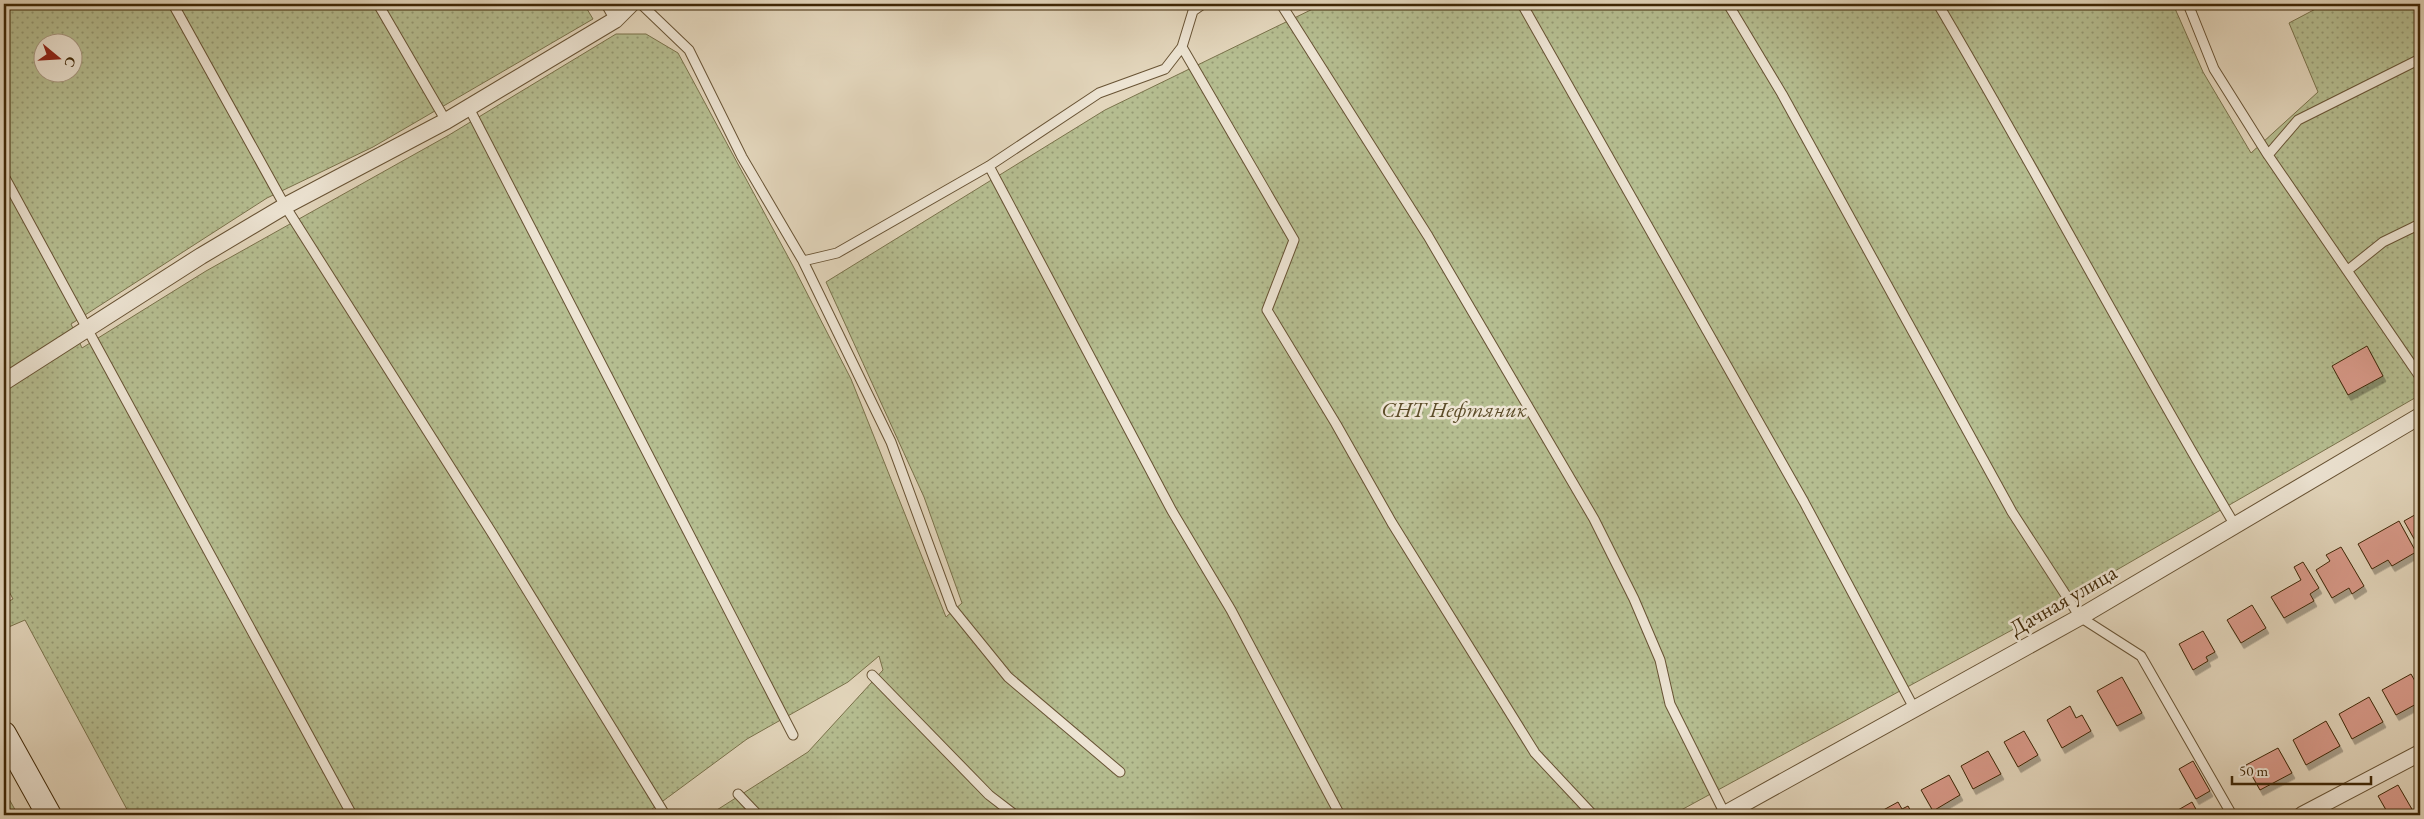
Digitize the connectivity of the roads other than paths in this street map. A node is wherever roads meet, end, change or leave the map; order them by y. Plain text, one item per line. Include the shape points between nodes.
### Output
1 (173, 4) edge
2 (378, 4) edge
3 (606, 4) edge
4 (631, 4) edge
5 (641, 4) edge
6 (1203, 4) edge
7 (1281, 4) edge
8 (1522, 4) edge
9 (1728, 4) edge
10 (1938, 4) edge
11 (2188, 4) edge
12 (615, 20) junction
13 (1182, 47) junction
14 (2420, 59) edge
15 (469, 108) junction
16 (446, 121) junction
17 (2268, 155) junction
18 (989, 166) junction
19 (4, 176) edge
20 (285, 206) junction
21 (2420, 224) edge
22 (803, 261) junction
23 (2348, 270) junction
24 (89, 329) junction
25 (2420, 377) edge
26 (4, 382) edge
27 (2420, 416) edge
28 (2236, 527) junction
29 (2080, 617) junction
30 (872, 675) dead end
31 (1915, 710) junction
32 (4, 734) edge
33 (794, 735) dead end
34 (2420, 753) edge
35 (1120, 772) dead end
36 (738, 794) dead end
37 (664, 813) dead end
38 (49, 815) edge
39 (352, 815) edge
40 (758, 815) edge
41 (1014, 815) edge
42 (1340, 815) edge
43 (1593, 815) edge
44 (1724, 815) edge
45 (2232, 815) edge
46 (2302, 815) edge

1 - 20 lane
2 - 16 lane
3 - 12 lane
4 - 12 street
5 - 22 lane via 689,50 742,157
6 - 13 lane via 1193,11
7 - 44 lane via 1428,236 1594,520 1634,599 1660,660 1670,704
8 - 31 lane via 1804,502
9 - 29 lane via 1782,94 2012,512
10 - 28 lane
11 - 17 lane via 2214,69
12 - 15 street
13 - 18 lane via 1165,69 1099,93
13 - 43 lane via 1294,240 1267,310 1392,524 1535,753
14 - 17 lane via 2298,120
15 - 16 street
15 - 33 lane
16 - 20 street
17 - 23 lane
18 - 22 lane via 838,253
18 - 42 lane via 1172,511 1231,610
19 - 24 lane
20 - 24 street
20 - 37 lane
21 - 23 lane via 2383,242
22 - 35 lane via 891,442 952,608 1008,678
23 - 25 lane
24 - 26 street
24 - 39 lane via 206,551
27 - 28 street, Дачная улица
28 - 29 street, Дачная улица
29 - 31 street, Дачная улица
29 - 45 lane via 2141,656
30 - 41 lane
31 - 44 street, Дачная улица
32 - 38 street
34 - 46 street
36 - 40 lane

